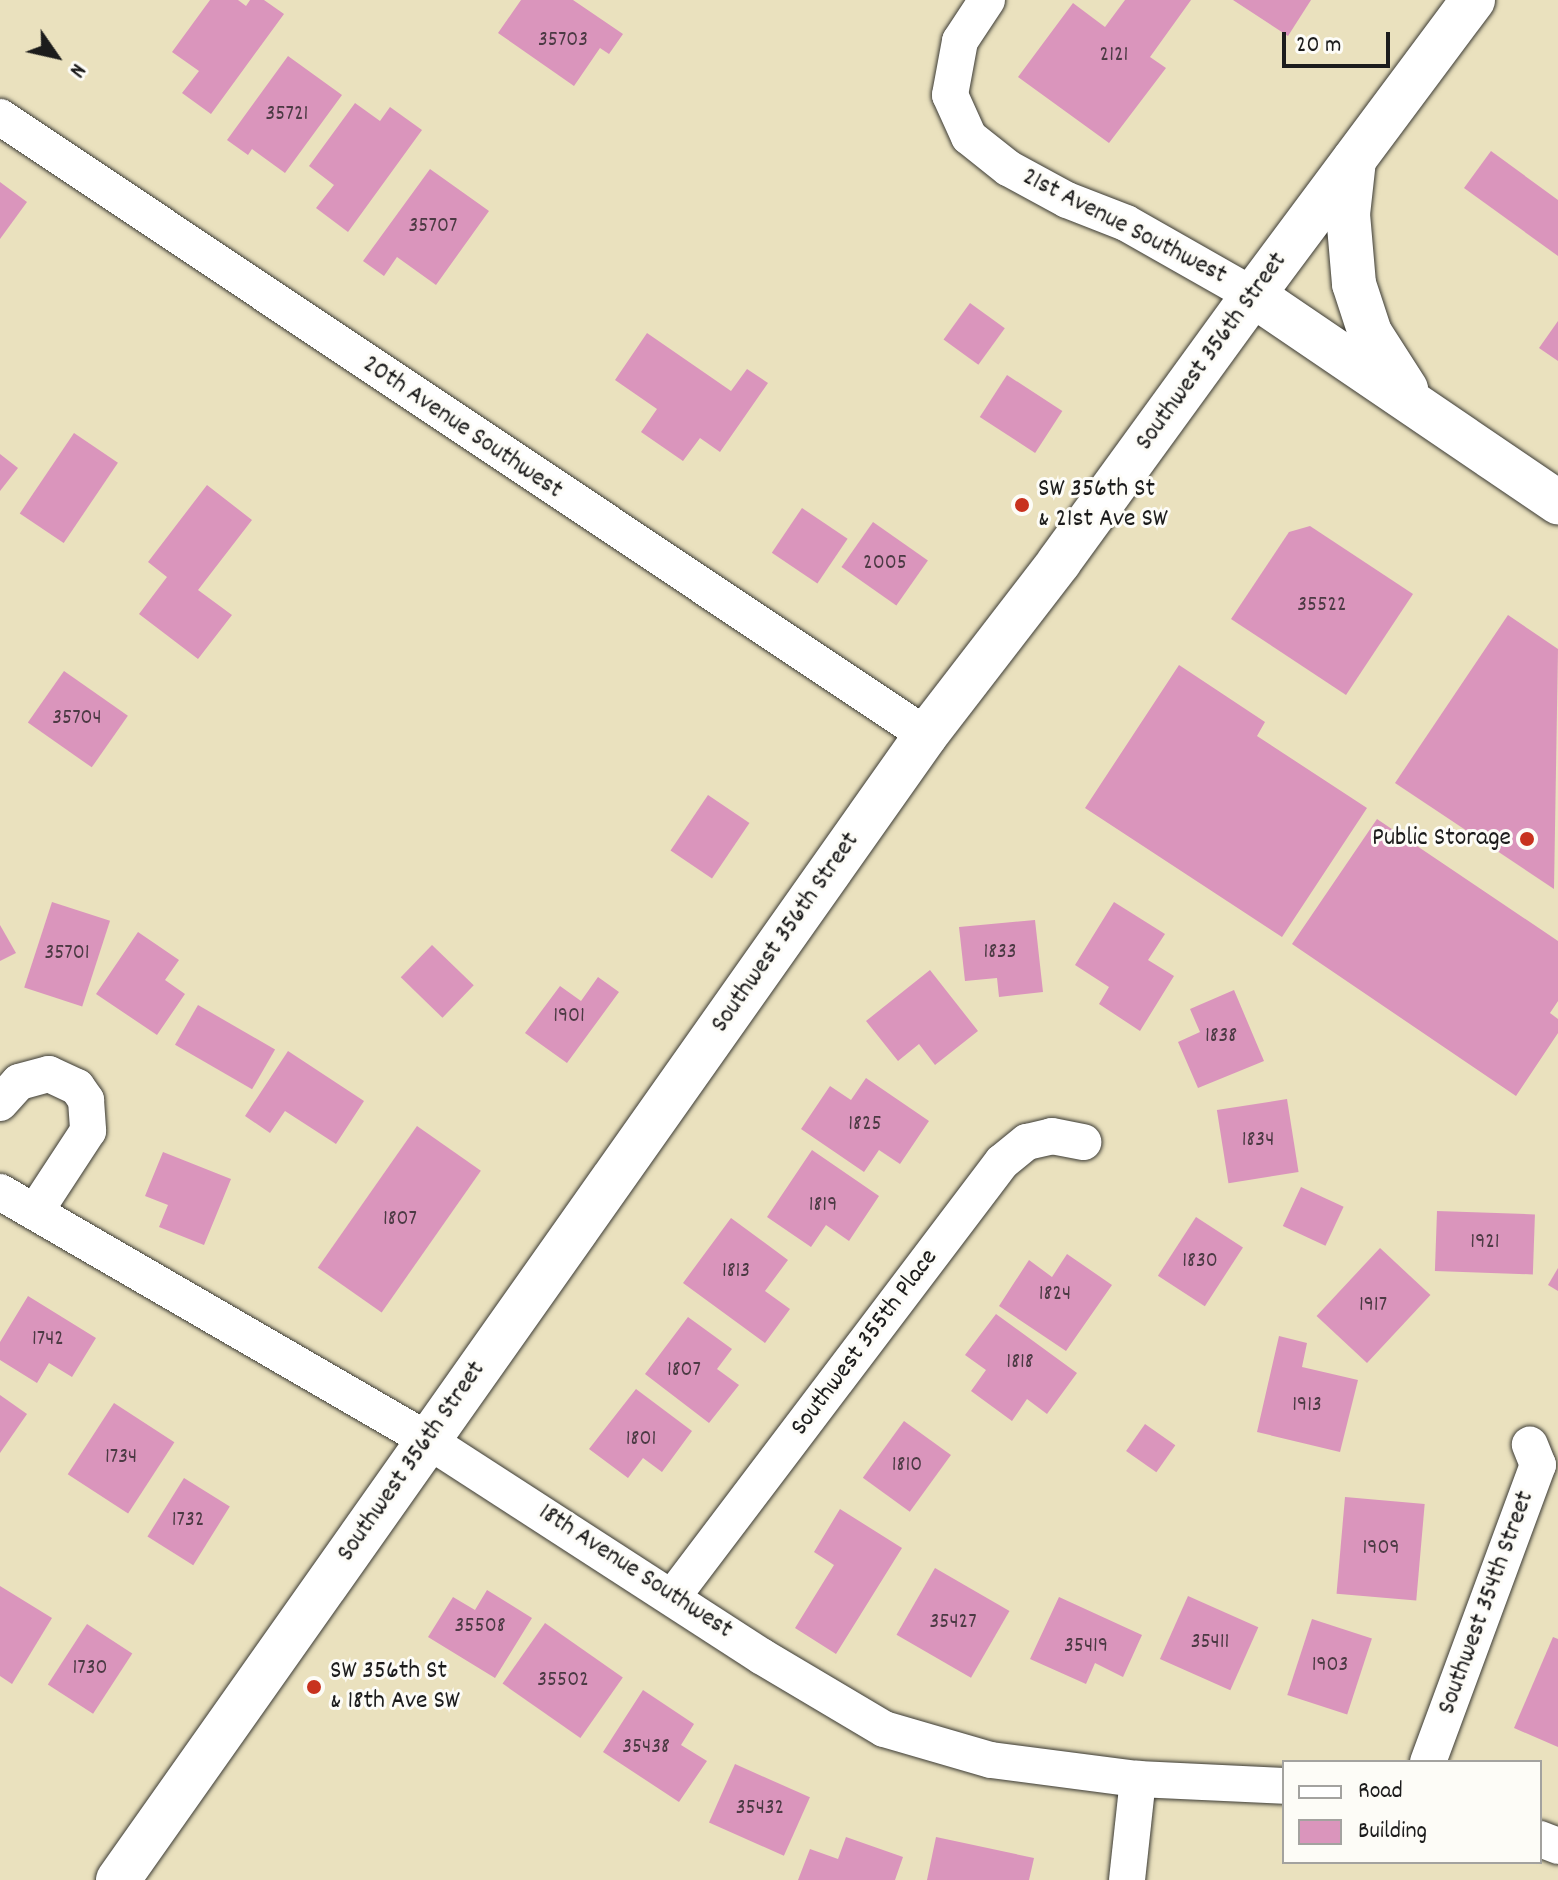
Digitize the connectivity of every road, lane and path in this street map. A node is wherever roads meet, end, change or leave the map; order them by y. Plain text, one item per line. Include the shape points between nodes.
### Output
1 (987, 0) edge
2 (1473, 0) edge
3 (0, 117) edge
4 (1354, 158) junction
5 (1253, 295) junction
6 (1417, 406) junction
7 (1558, 502) edge
8 (926, 735) junction
9 (0, 1103) edge
10 (1083, 1142) dead end
11 (0, 1192) edge
12 (35, 1212) junction
13 (427, 1440) junction
14 (1530, 1445) dead end
15 (674, 1595) junction
16 (1429, 1760) edge
17 (1138, 1779) junction
18 (1282, 1786) edge
19 (118, 1880) edge
20 (1127, 1880) edge

1 - 5 street, 21st Avenue Southwest via 960,41 950,95 969,137 1008,168 1067,200 1126,223
2 - 4 main road, Southwest 356th Street
3 - 8 street, 20th Avenue Southwest
4 - 5 main road, Southwest 356th Street
4 - 6 main road via 1348,214 1354,284 1370,333
5 - 6 main road, 21st Avenue Southwest
5 - 8 main road, Southwest 356th Street
6 - 7 main road, 21st Avenue Southwest
8 - 13 main road, Southwest 356th Street
9 - 12 street via 19,1082 49,1074 77,1087 86,1100 88,1131
10 - 15 street, Southwest 355th Place via 1052,1136 1027,1142 1002,1162
11 - 12 street, 18th Avenue Southwest
12 - 13 street, 18th Avenue Southwest
13 - 15 street, 18th Avenue Southwest
13 - 19 main road, Southwest 356th Street
14 - 16 street, Southwest 354th Street via 1538,1465
15 - 17 street, 18th Avenue Southwest via 761,1656 884,1729 991,1760
17 - 18 street, 18th Avenue Southwest
17 - 20 street

